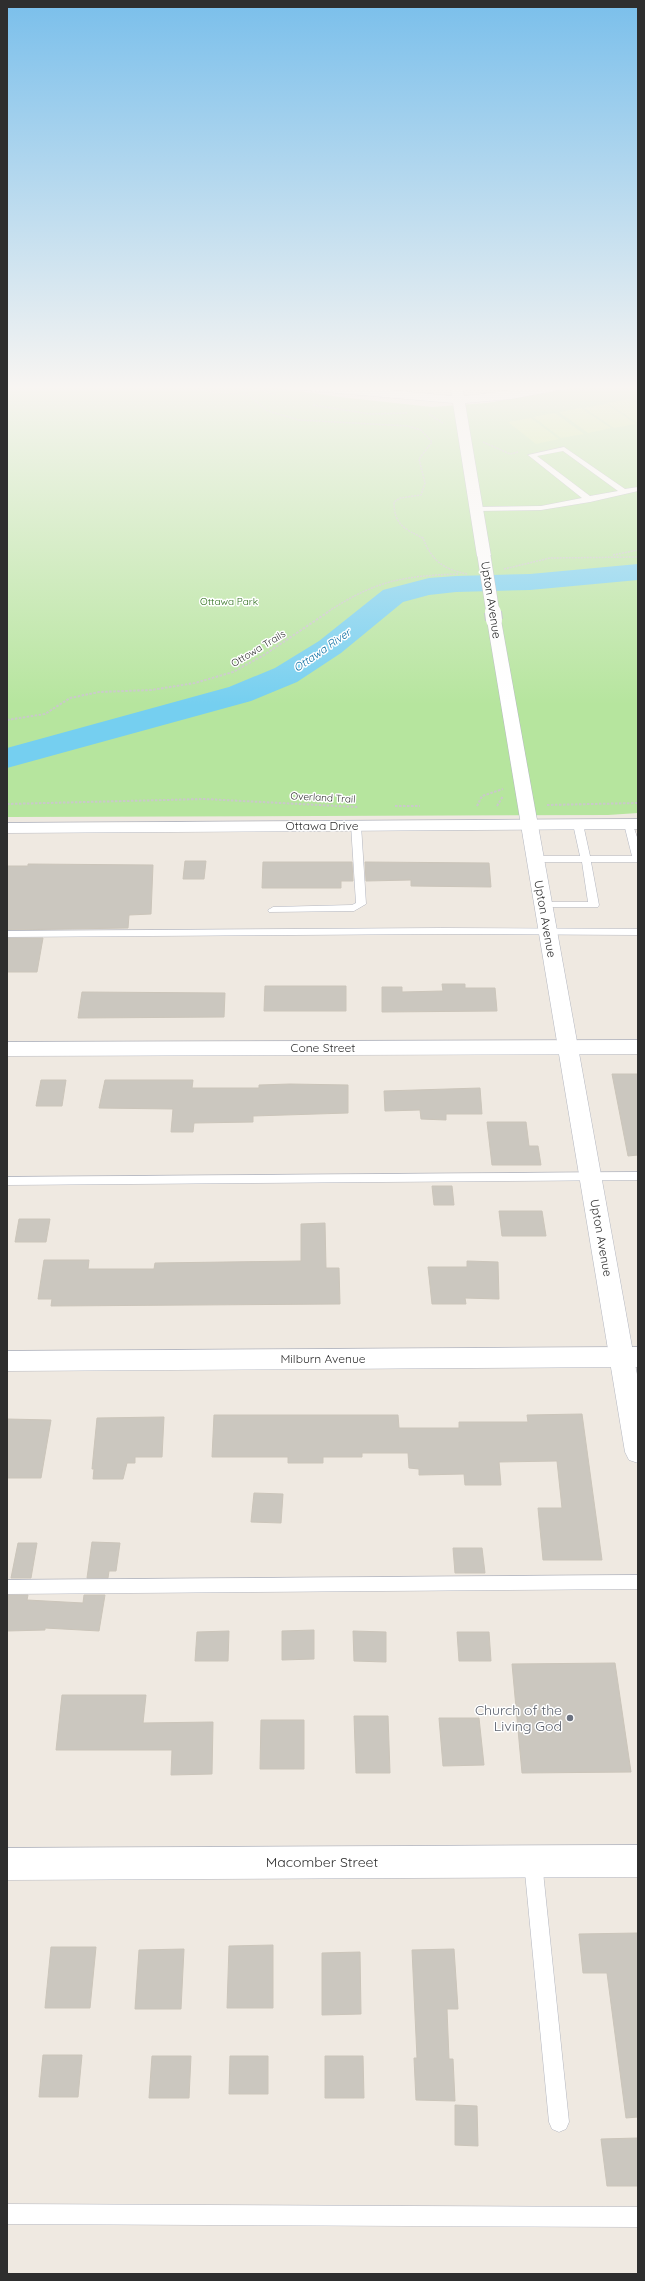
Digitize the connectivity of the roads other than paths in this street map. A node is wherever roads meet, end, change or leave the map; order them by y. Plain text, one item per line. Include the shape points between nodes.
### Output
1 (473, 491) edge
2 (579, 491) edge
3 (624, 492) edge
4 (590, 500) junction
5 (476, 509) junction
6 (527, 815) junction
7 (578, 824) junction
8 (634, 824) edge
9 (356, 825) junction
10 (7, 828) edge
11 (534, 859) junction
12 (586, 859) junction
13 (542, 904) junction
14 (273, 910) dead end
15 (547, 931) junction
16 (638, 932) edge
17 (7, 934) edge
18 (568, 1047) junction
19 (638, 1047) edge
20 (7, 1049) edge
21 (591, 1176) junction
22 (638, 1176) edge
23 (7, 1181) edge
24 (630, 1357) edge
25 (7, 1361) edge
26 (638, 1452) edge
27 (638, 1582) edge
28 (7, 1587) edge
29 (533, 1861) junction
30 (638, 1861) edge
31 (7, 1864) edge
32 (559, 2122) dead end
33 (7, 2214) edge
34 (638, 2217) edge

1 - 5 street, Upton Avenue
2 - 4 lane
3 - 4 lane
4 - 5 lane via 541,508
5 - 6 street, Upton Avenue, bridge
6 - 7 street, Ottawa Drive
6 - 9 street, Ottawa Drive
6 - 11 street, Upton Avenue
7 - 8 street, Ottawa Drive
7 - 12 lane
8 - 12 lane via 638,859
9 - 10 street, Ottawa Drive
9 - 14 lane via 361,904 354,908
11 - 12 lane
11 - 13 street, Upton Avenue
12 - 13 lane via 594,905
13 - 15 street, Upton Avenue
15 - 16 lane
15 - 17 lane
15 - 18 street, Upton Avenue
18 - 19 street, Cone Street
18 - 20 street, Cone Street
18 - 21 street, Upton Avenue
21 - 22 lane
21 - 23 lane
21 - 24 street, Upton Avenue
24 - 25 street, Milburn Avenue
24 - 26 street, Upton Avenue
27 - 28 lane
29 - 30 street, Macomber Street
29 - 31 street, Macomber Street
29 - 32 lane
33 - 34 lane

